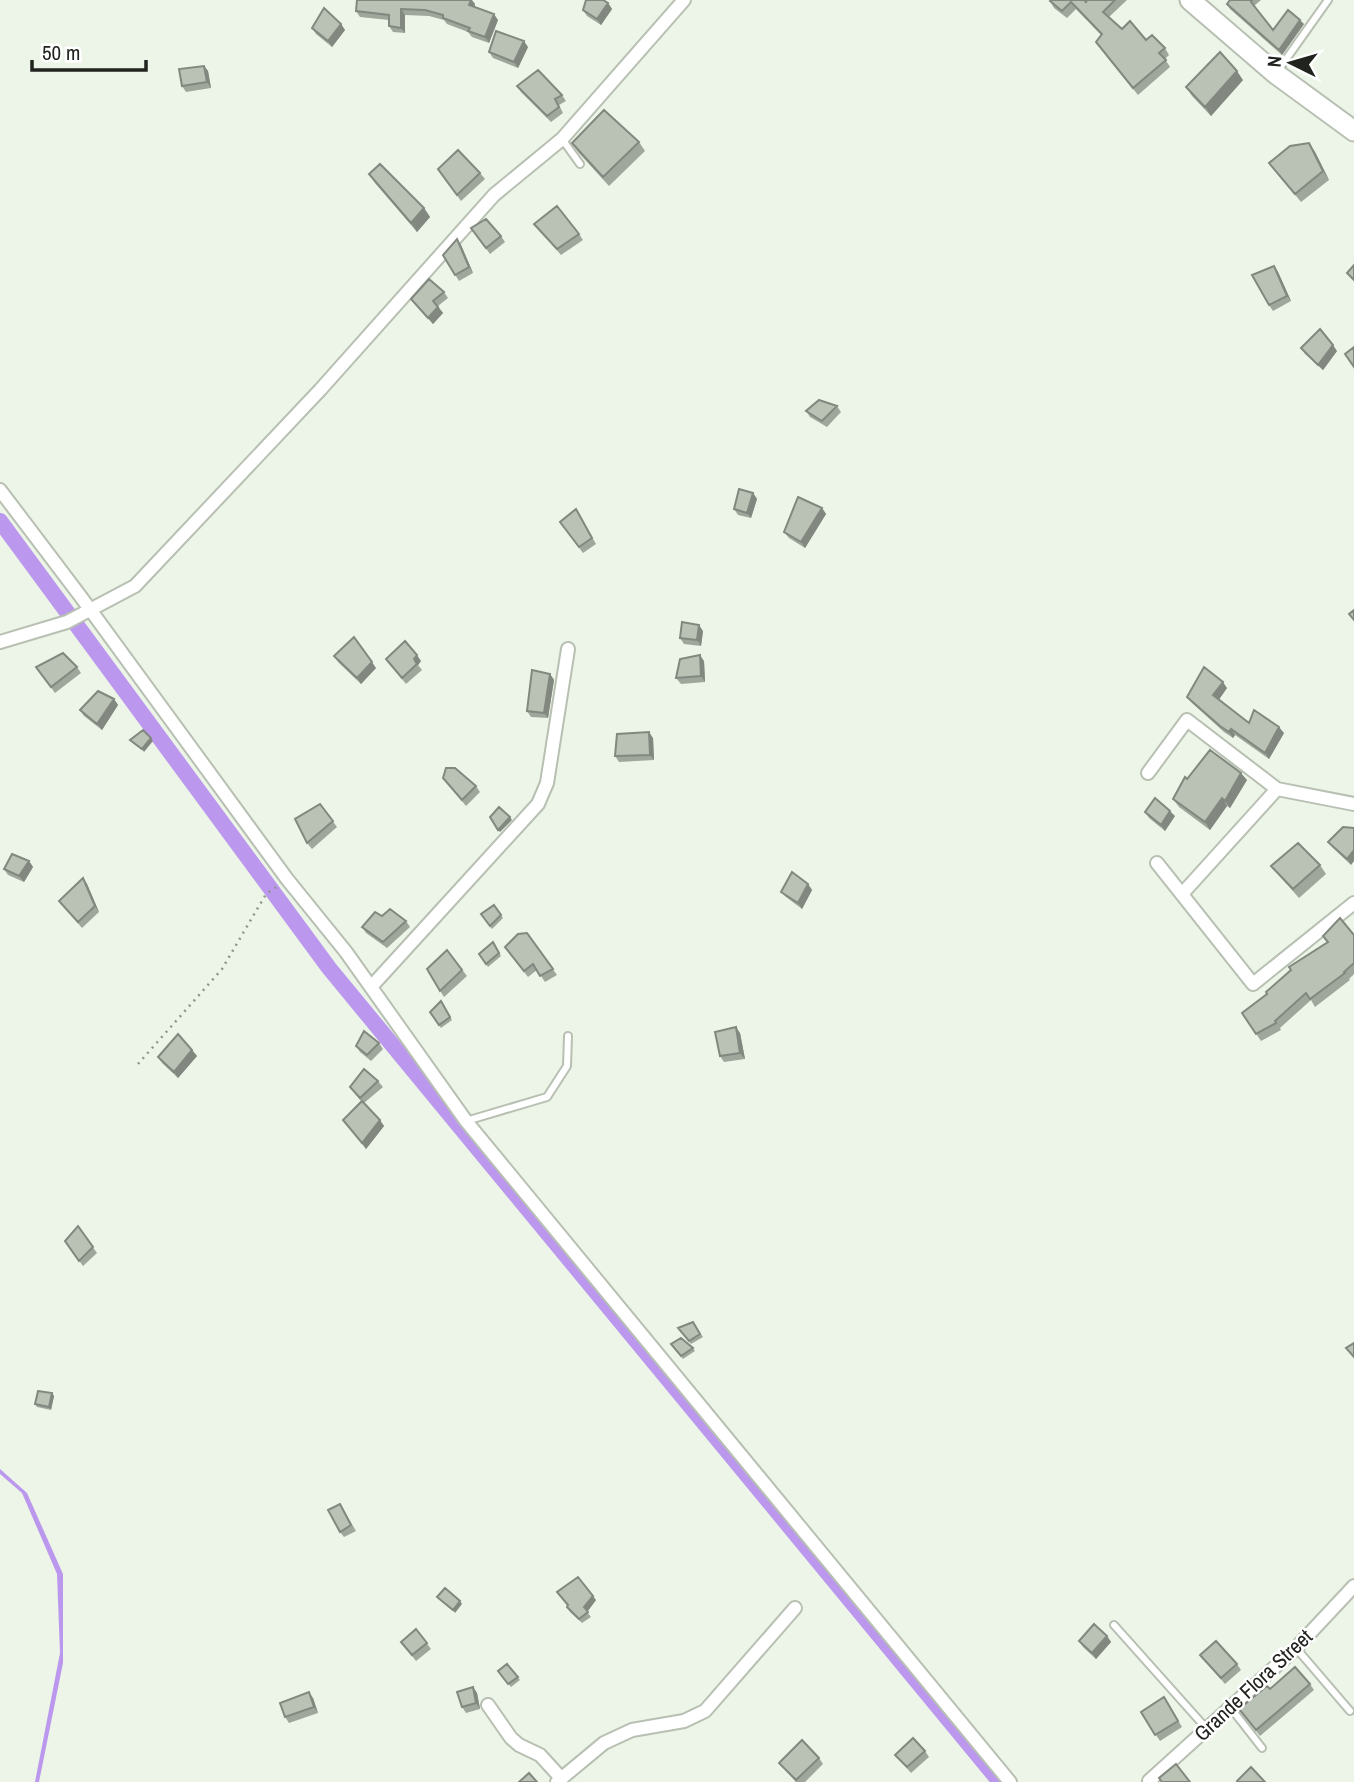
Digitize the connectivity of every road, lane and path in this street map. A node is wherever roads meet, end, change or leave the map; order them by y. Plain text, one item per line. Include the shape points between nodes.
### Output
1 (684, 0) edge
2 (1189, 0) edge
3 (1328, 0) edge
4 (1276, 74) junction
5 (1354, 131) edge
6 (562, 139) junction
7 (580, 164) edge
8 (0, 490) edge
9 (87, 611) junction
10 (0, 642) edge
11 (568, 649) dead end
12 (1149, 773) dead end
13 (1278, 789) junction
14 (1354, 804) edge
15 (1157, 863) dead end
16 (283, 883) dead end
17 (1182, 894) junction
18 (1354, 903) edge
19 (370, 987) junction
20 (568, 1036) dead end
21 (138, 1064) dead end
22 (466, 1121) junction
23 (1354, 1586) edge
24 (795, 1608) dead end
25 (1114, 1625) dead end
26 (1296, 1648) junction
27 (488, 1705) dead end
28 (1230, 1707) junction
29 (1350, 1711) dead end
30 (1206, 1728) junction
31 (1262, 1748) dead end
32 (559, 1780) edge
33 (1149, 1781) edge
34 (1010, 1782) edge

1 - 6 street
2 - 4 main road
3 - 4 lane
4 - 5 main road
6 - 7 lane
6 - 9 street via 494,195 320,390 135,586
8 - 9 street
9 - 10 street via 67,622
9 - 19 street
11 - 19 street via 547,783 538,804
12 - 13 street via 1187,720
13 - 14 street
13 - 17 street
15 - 17 street
16 - 21 path via 266,894 222,969
17 - 18 street via 1253,984
19 - 22 street
20 - 22 lane via 568,1066 547,1097
22 - 34 street
23 - 26 street, Grande Flora Street
24 - 32 street via 705,1711 684,1721 632,1730 604,1743
25 - 30 lane
26 - 28 street, Grande Flora Street
26 - 29 lane
27 - 32 street via 512,1738 540,1755
28 - 30 street, Grande Flora Street
28 - 31 lane
30 - 33 street, Grande Flora Street

